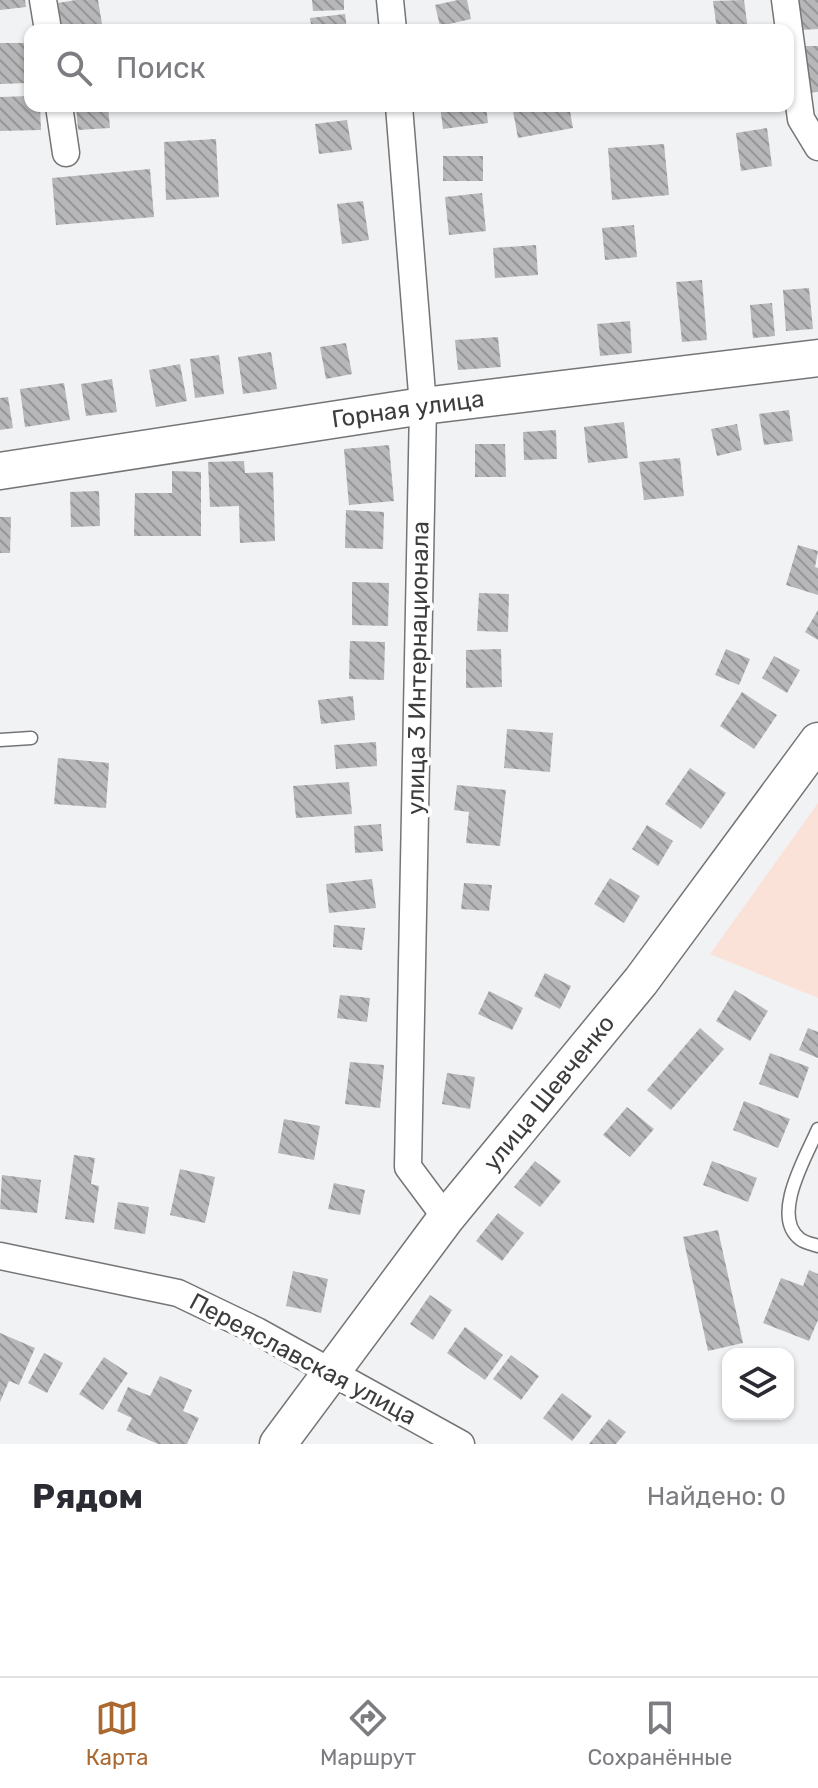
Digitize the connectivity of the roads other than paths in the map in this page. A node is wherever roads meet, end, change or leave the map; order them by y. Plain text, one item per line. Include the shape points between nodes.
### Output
1 (43, 0) edge
2 (390, 0) edge
3 (785, 0) edge
4 (47, 24) edge
5 (392, 24) edge
6 (788, 24) edge
7 (794, 67) edge
8 (60, 112) edge
9 (399, 112) edge
10 (818, 147) edge
11 (66, 153) dead end
12 (818, 358) edge
13 (423, 406) junction
14 (0, 471) edge
15 (31, 738) dead end
16 (0, 740) edge
17 (818, 741) edge
18 (818, 1129) edge
19 (446, 1218) junction
20 (818, 1246) edge
21 (0, 1256) edge
22 (330, 1372) junction
23 (278, 1444) edge
24 (461, 1444) edge

1 - 4 street
2 - 5 street
3 - 6 street
7 - 10 street via 801,119
8 - 11 street
9 - 13 street, улица 3 Интернационала
12 - 13 main road, Горная улица
13 - 14 main road, Горная улица
13 - 19 street, улица 3 Интернационала via 408,1167
15 - 16 lane
17 - 19 main road, улица Шевченко via 641,981
18 - 20 lane via 791,1191 789,1222 800,1239
19 - 22 main road, улица Шевченко
21 - 22 street, Переяславская улица via 178,1293
22 - 23 main road, улица Шевченко
22 - 24 street, Переяславская улица

